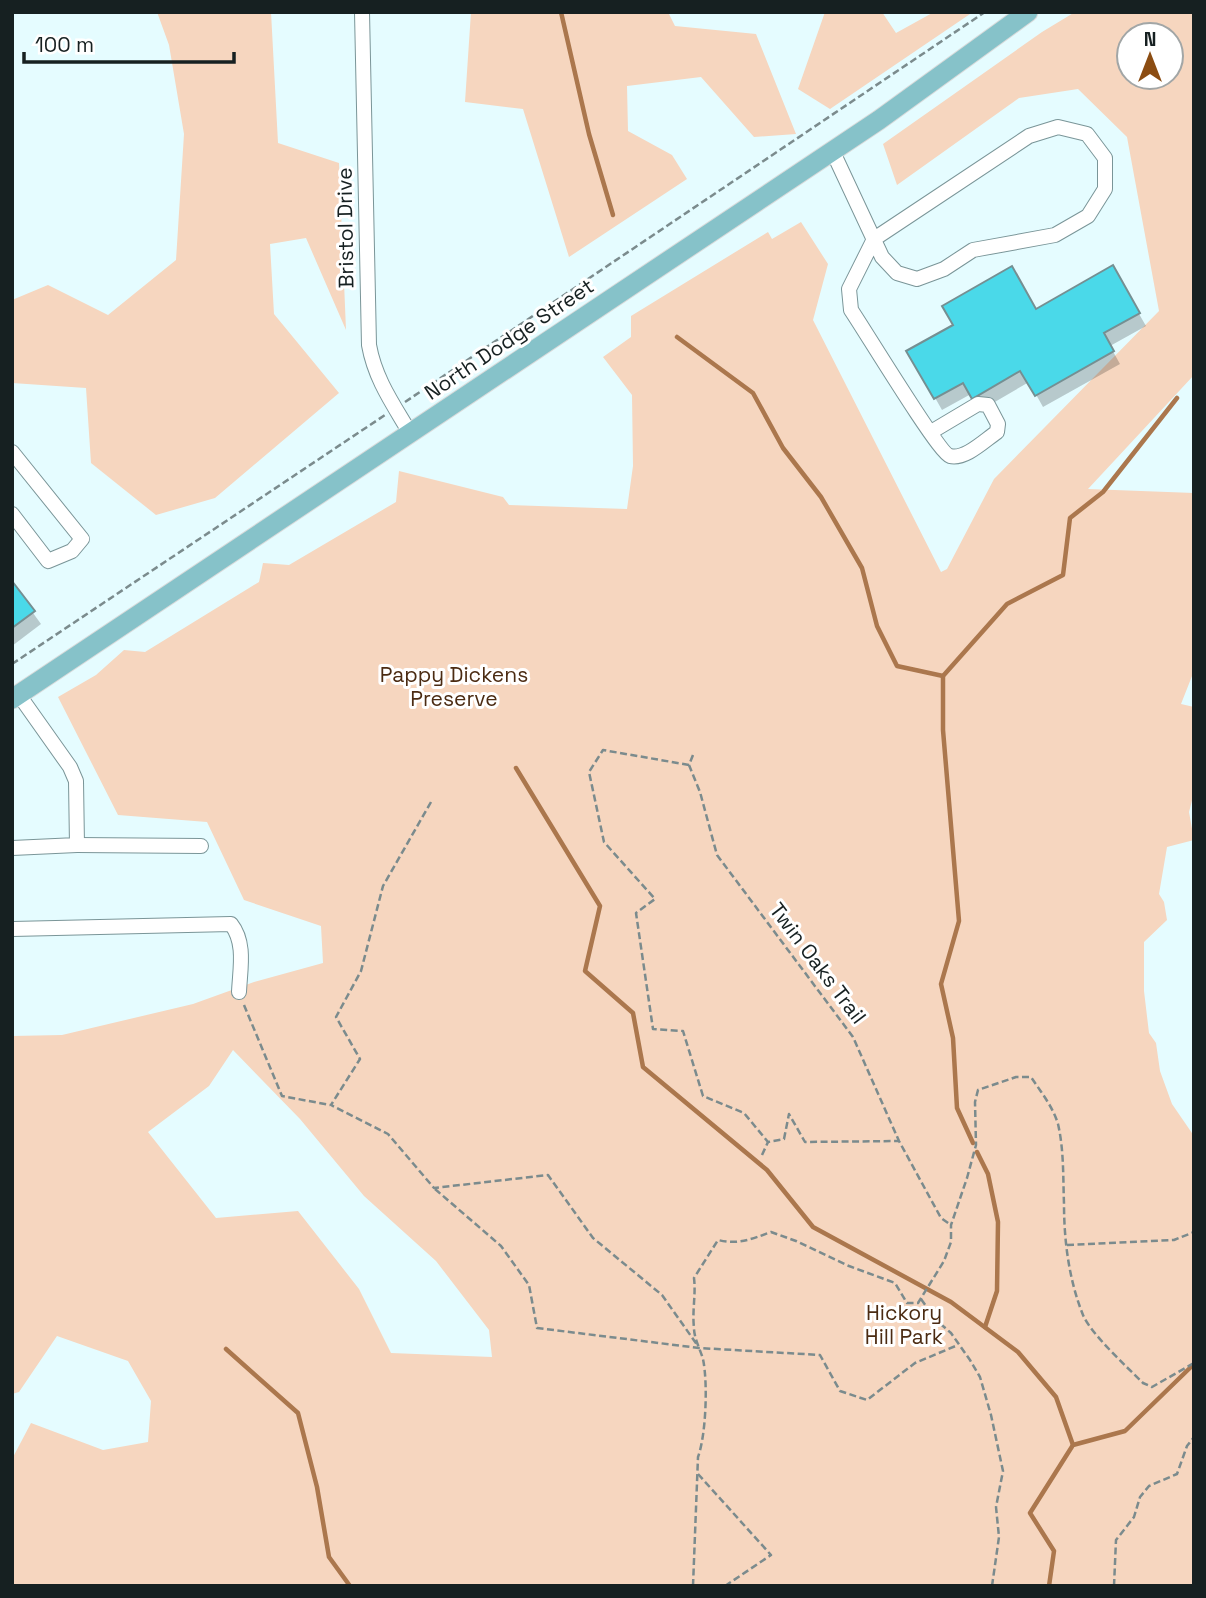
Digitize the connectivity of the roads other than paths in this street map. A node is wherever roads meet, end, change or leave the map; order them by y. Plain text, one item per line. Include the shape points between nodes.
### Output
1 (362, 12) edge
2 (1028, 12) edge
3 (832, 150) junction
4 (874, 239) junction
5 (931, 432) junction
6 (410, 433) junction
7 (12, 452) edge
8 (12, 514) edge
9 (16, 697) edge
10 (77, 845) junction
11 (201, 846) dead end
12 (12, 848) edge
13 (12, 929) edge
14 (239, 992) road end

1 - 6 street, Bristol Drive via 369,345 379,382
2 - 3 main road, North Dodge Street
3 - 4 street
3 - 6 main road, North Dodge Street
4 - 4 street via 897,273 917,279 944,269 973,250 1055,235 1088,216 1094,207 1105,189 1105,158 1087,134 1058,127 1029,136
4 - 5 street via 849,289 851,310
5 - 5 street via 944,453 953,457 997,432 998,424 988,405 978,404
6 - 9 main road, North Dodge Street
7 - 8 street via 82,539 72,551 48,561
9 - 10 street via 76,781
10 - 11 street
10 - 12 street
13 - 14 street via 231,924 241,943

